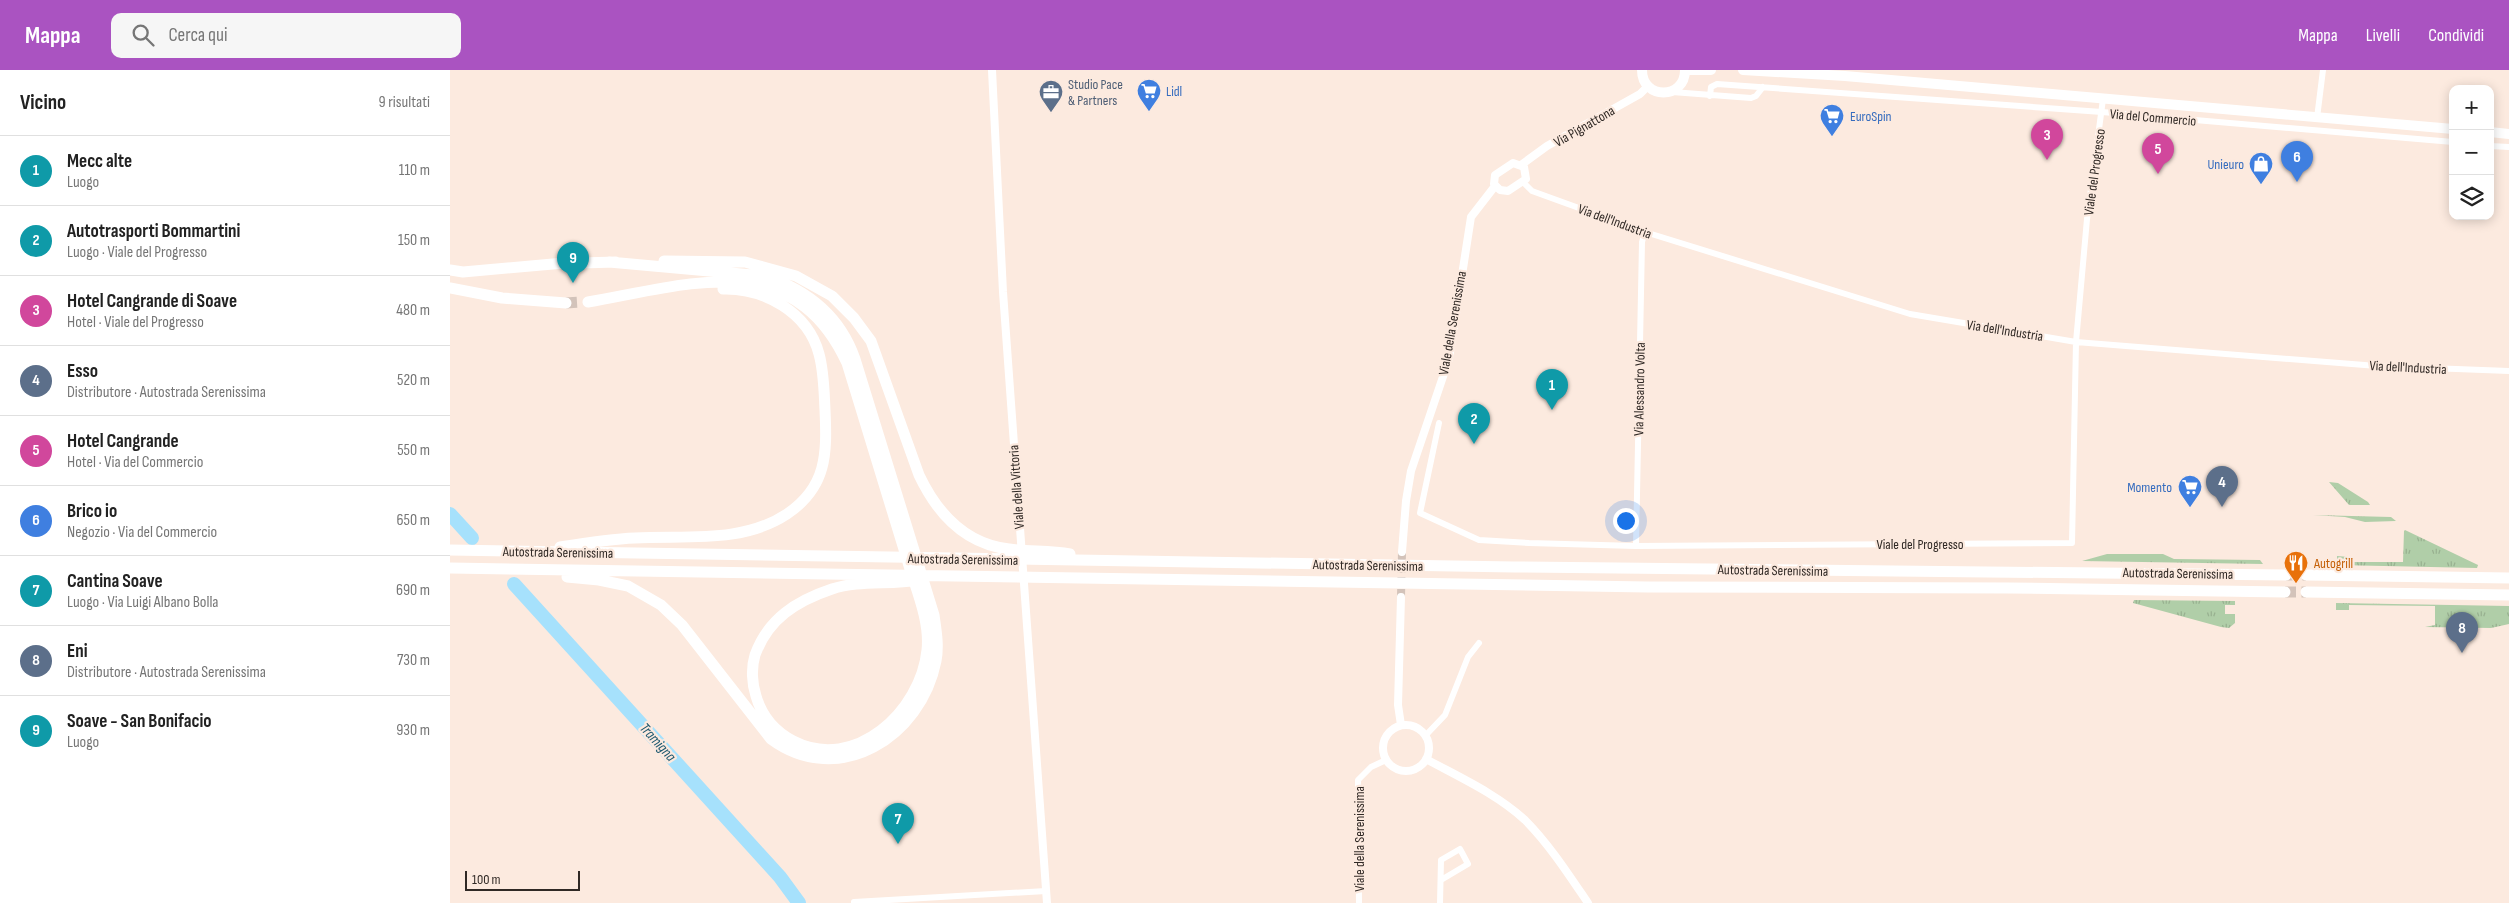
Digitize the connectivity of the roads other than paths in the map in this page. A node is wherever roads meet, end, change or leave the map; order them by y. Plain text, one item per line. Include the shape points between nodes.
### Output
1 (992, 70) edge
2 (1642, 70) edge
3 (1685, 70) edge
4 (1711, 70) edge
5 (1743, 70) edge
6 (2323, 70) edge
7 (1648, 87) junction
8 (1763, 87) junction
9 (1672, 92) junction
10 (1710, 96) junction
11 (2103, 99) junction
12 (2102, 112) junction
13 (2318, 118) junction
14 (2449, 129) edge
15 (2494, 132) edge
16 (2509, 134) edge
17 (2449, 142) edge
18 (2494, 146) edge
19 (2509, 147) edge
20 (1521, 165) junction
21 (1523, 182) junction
22 (1496, 186) junction
23 (1645, 232) junction
24 (581, 262) dead end
25 (610, 262) junction
26 (564, 263) dead end
27 (450, 270) edge
28 (450, 288) edge
29 (566, 303) tunnel mouth
30 (2076, 342) junction
31 (2509, 371) edge
32 (1439, 423) dead end
33 (905, 535) junction
34 (1636, 546) junction
35 (450, 550) edge
36 (533, 552) junction
37 (1402, 552) tunnel mouth
38 (1104, 561) junction
39 (450, 568) edge
40 (530, 570) junction
41 (2286, 575) tunnel mouth
42 (2306, 575) tunnel mouth
43 (945, 576) junction
44 (2509, 578) edge
45 (2285, 592) tunnel mouth
46 (2306, 592) tunnel mouth
47 (923, 595) junction
48 (2509, 595) edge
49 (1401, 598) tunnel mouth
50 (1479, 643) dead end
51 (1401, 725) junction
52 (1426, 735) junction
53 (1426, 759) junction
54 (1386, 760) junction
55 (1441, 880) junction
56 (1046, 891) junction
57 (855, 902) edge
58 (1047, 903) edge
59 (1359, 903) edge
60 (1440, 903) edge
61 (1588, 903) edge

1 - 56 street, Viale della Vittoria via 1003,292
2 - 7 main road
3 - 4 main road
3 - 9 main road via 1682,83
5 - 11 main road
6 - 13 street
7 - 9 main road via 1662,94
7 - 20 street, Via Pignattona via 1547,146
8 - 10 street via 1751,98
8 - 10 street, Via del Commercio via 1717,84 1711,87
8 - 12 street, Via del Commercio
9 - 10 street
11 - 12 street, Viale del Progresso
11 - 13 main road
12 - 17 street, Via del Commercio
12 - 30 street, Viale del Progresso via 2087,219
13 - 14 main road
15 - 16 main road
18 - 19 street
20 - 21 street via 1526,174
20 - 22 street via 1513,163 1497,173
21 - 22 street via 1505,191
21 - 23 street, Via dell'Industria via 1532,191
22 - 37 street, Viale della Serenissima via 1471,217 1449,359 1410,471
23 - 30 street, Via dell'Industria via 1910,314
23 - 34 street, Via Alessandro Volta via 1642,242
24 - 25 highway
25 - 33 highway via 750,273 781,281 816,302 837,324 851,348
25 - 38 highway via 745,262 784,271 815,285 832,296 854,318 871,341 918,474 933,503 949,521 968,536 1000,548 1065,553
26 - 27 highway via 463,272
28 - 29 highway via 502,298
30 - 31 street, Via dell'Industria via 2377,366
30 - 34 street, Viale del Progresso via 2072,543
32 - 34 street, Viale del Progresso via 1420,513 1479,540
33 - 36 highway via 847,363 832,335 806,307 774,289 738,281 693,284 585,302 732,288 783,304 804,324 819,352 827,448 818,480 797,506 750,530 703,537 615,539
33 - 47 highway
35 - 36 highway, Autostrada Serenissima
36 - 38 highway, Autostrada Serenissima
38 - 41 highway, Autostrada Serenissima
39 - 40 highway, Autostrada Serenissima
40 - 43 highway, Autostrada Serenissima
40 - 47 highway via 612,582 650,596 682,625 771,739 796,754 818,759 842,759 868,750 895,732 915,710 928,684 937,652 936,629
42 - 44 highway
43 - 45 highway, Autostrada Serenissima
43 - 47 highway via 905,583 845,586 809,598 776,619 763,636 753,661 754,689 760,709 773,727 798,743 828,750 862,742 885,728 909,701 926,660
46 - 48 highway
49 - 51 street via 1398,705
50 - 52 street via 1468,657 1445,715
51 - 52 street via 1415,726
51 - 54 street via 1388,732 1384,739 1382,746
52 - 53 street via 1429,751
53 - 54 street via 1407,771 1392,766
53 - 61 street via 1490,794 1524,820 1560,862
54 - 59 street, Viale della Serenissima via 1371,767 1358,783
55 - 55 street via 1468,864 1460,848 1441,860
55 - 60 street
56 - 57 street
56 - 58 street, Viale della Vittoria

